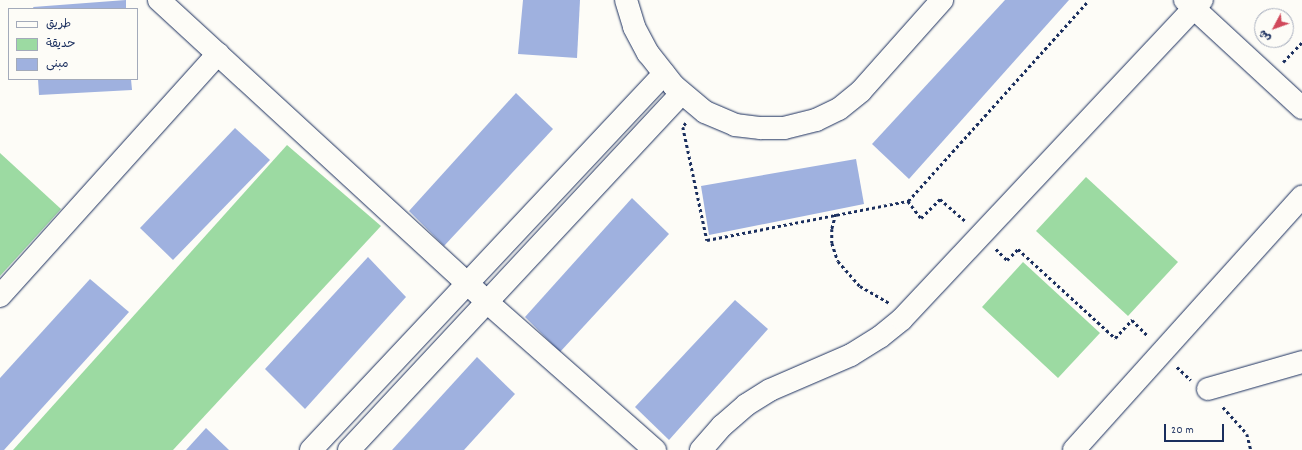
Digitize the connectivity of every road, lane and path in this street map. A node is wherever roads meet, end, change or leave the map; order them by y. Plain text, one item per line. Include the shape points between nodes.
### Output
1 (160, 0) edge
2 (626, 0) edge
3 (942, 0) edge
4 (1090, 0) edge
5 (1194, 3) edge
6 (1302, 42) edge
7 (218, 54) junction
8 (664, 74) junction
9 (1269, 76) junction
10 (682, 93) junction
11 (700, 108) junction
12 (1302, 108) edge
13 (1302, 197) edge
14 (908, 201) junction
15 (836, 214) junction
16 (981, 235) junction
17 (467, 284) junction
18 (0, 296) edge
19 (487, 302) junction
20 (907, 314) junction
21 (1163, 350) junction
22 (1302, 362) edge
23 (1208, 389) junction
24 (311, 450) edge
25 (349, 450) edge
26 (655, 450) edge
27 (701, 450) edge
28 (1074, 450) edge
29 (1252, 450) edge

1 - 7 street
2 - 8 street via 638,34
3 - 11 street via 861,91 839,109 816,120 784,128 761,128 735,125
4 - 14 path
5 - 9 street
5 - 16 street
6 - 9 path
7 - 17 street
7 - 18 street
8 - 10 street
8 - 17 street
9 - 12 street
10 - 11 street
10 - 19 street
11 - 15 path via 683,127 707,240
13 - 21 street
14 - 15 path
14 - 16 path via 921,218 940,199
15 - 20 path via 832,243 841,265 860,286
16 - 20 street
16 - 21 path via 1007,260 1018,249 1115,338 1132,320
17 - 19 street
17 - 24 street
19 - 25 street
19 - 26 street
20 - 27 street via 880,337 851,355 770,390 746,405
21 - 23 path via 1186,378
21 - 28 street
22 - 23 street
23 - 29 path via 1247,434

